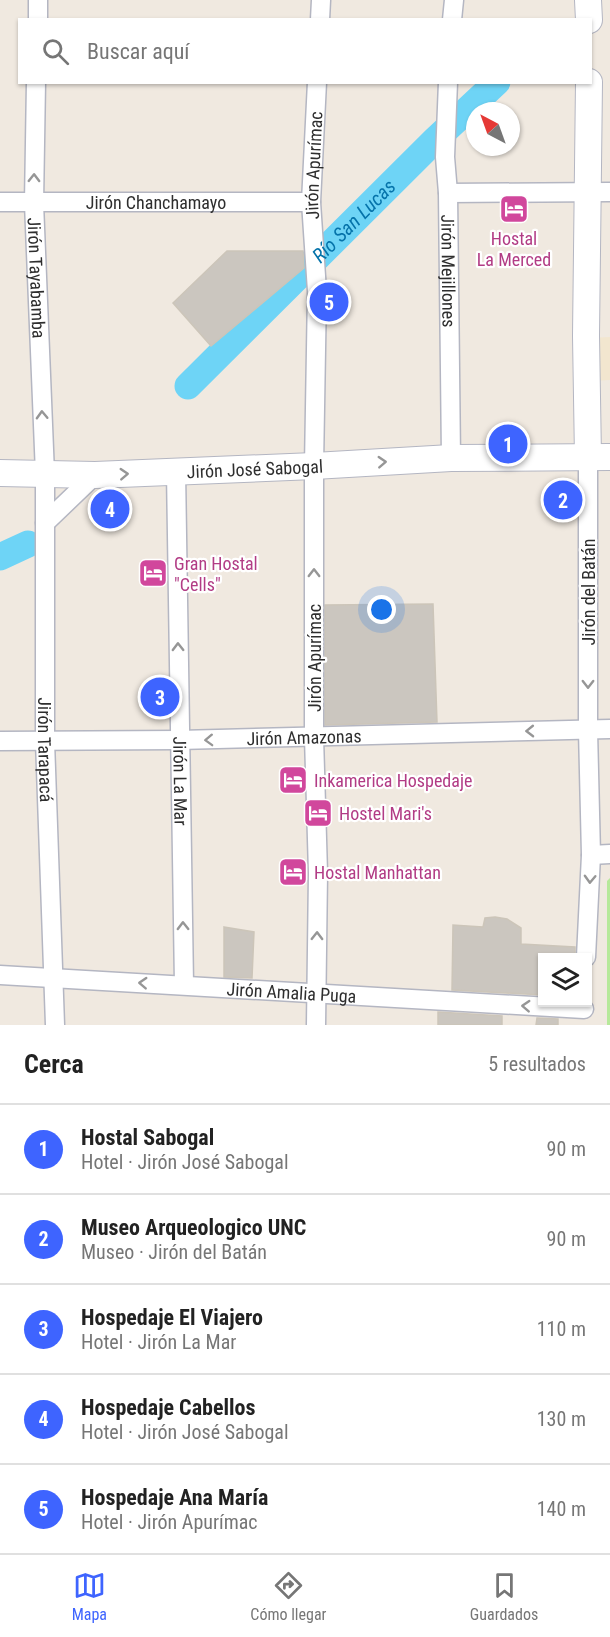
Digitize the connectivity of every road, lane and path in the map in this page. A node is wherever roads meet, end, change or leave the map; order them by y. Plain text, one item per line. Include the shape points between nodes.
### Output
1 (38, 0) edge
2 (321, 0) edge
3 (453, 0) edge
4 (38, 18) edge
5 (320, 18) edge
6 (452, 18) edge
7 (36, 84) edge
8 (317, 84) edge
9 (448, 84) edge
10 (589, 84) edge
11 (599, 192) edge
12 (448, 193) junction
13 (0, 202) edge
14 (311, 202) junction
15 (34, 203) junction
16 (450, 458) junction
17 (599, 458) edge
18 (314, 466) junction
19 (176, 471) junction
20 (0, 473) edge
21 (45, 474) junction
22 (95, 475) junction
23 (45, 523) junction
24 (610, 729) edge
25 (588, 730) junction
26 (314, 737) junction
27 (179, 740) junction
28 (0, 741) edge
29 (45, 741) junction
30 (610, 854) edge
31 (591, 855) junction
32 (586, 953) edge
33 (0, 975) edge
34 (54, 978) junction
35 (184, 985) junction
36 (316, 994) junction
37 (584, 1012) edge
38 (55, 1025) edge
39 (316, 1025) edge

1 - 4 street
2 - 5 street
3 - 6 street
15 -> 7 street, Jirón Tayabamba
8 - 14 street, Jirón Apurímac
9 - 12 street, Jirón Mejillones
10 - 11 street, Jirón del Batán
11 - 12 street
11 - 17 street, Jirón del Batán via 586,336
12 - 16 street, Jirón Mejillones
13 - 15 street, Jirón Chanchamayo
14 - 15 street, Jirón Chanchamayo
14 - 18 street, Jirón Apurímac via 317,291
21 -> 15 street, Jirón Tayabamba
16 - 17 street, Jirón José Sabogal
18 -> 16 street, Jirón José Sabogal
17 -> 25 street, Jirón del Batán
18 - 19 street, Jirón José Sabogal
26 -> 18 street, Jirón Apurímac
22 -> 19 street, Jirón José Sabogal
27 -> 19 street, Jirón La Mar
20 - 21 street, Jirón José Sabogal
21 - 22 street, Jirón José Sabogal
21 - 23 street, Jirón Tarapacá
22 - 23 street
23 - 29 street, Jirón Tarapacá
24 - 25 street, Jirón Amazonas
25 -> 26 street, Jirón Amazonas
25 - 31 street, Jirón del Batán
26 -> 27 street, Jirón Amazonas
36 -> 26 street, Jirón Apurímac
27 - 29 street, Jirón Amazonas
35 -> 27 street, Jirón La Mar
28 - 29 street, Jirón Amazonas
29 - 34 street, Jirón Tarapacá
30 - 31 street
31 -> 32 street, Jirón del Batán
33 - 34 street, Jirón Amalia Puga
35 -> 34 street, Jirón Amalia Puga
34 - 38 street, Jirón Tarapacá
35 - 36 street, Jirón Amalia Puga
37 -> 36 street, Jirón Amalia Puga
36 - 39 street, Jirón Apurímac

